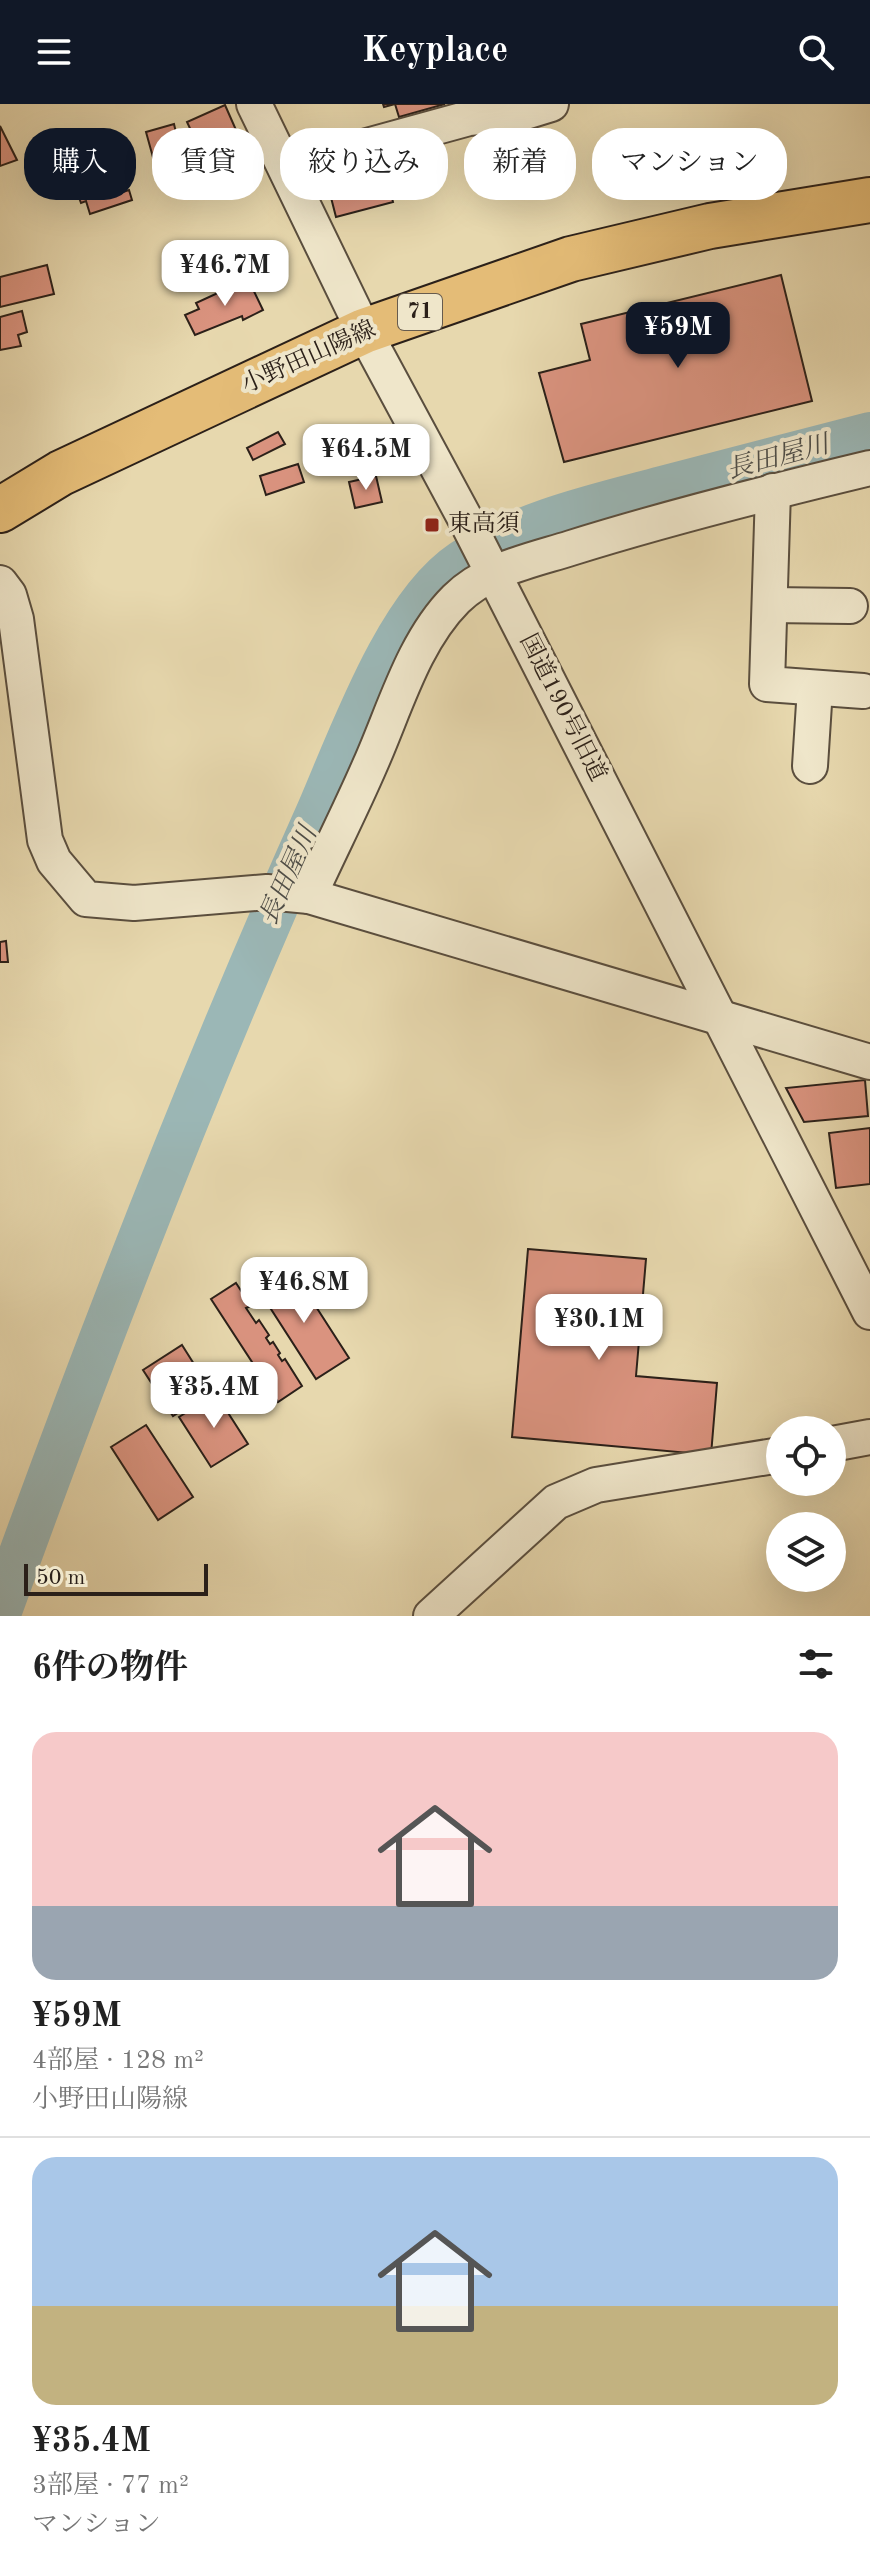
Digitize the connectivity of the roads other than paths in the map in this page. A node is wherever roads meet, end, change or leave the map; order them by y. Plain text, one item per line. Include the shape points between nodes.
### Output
1 (254, 104) edge
2 (551, 104) edge
3 (433, 128) edge
4 (280, 154) edge
5 (302, 200) edge
6 (870, 200) edge
7 (364, 331) junction
8 (870, 468) edge
9 (773, 491) junction
10 (0, 510) edge
11 (491, 570) junction
12 (0, 583) edge
13 (770, 605) junction
14 (850, 606) dead end
15 (815, 688) junction
16 (863, 691) dead end
17 (810, 766) dead end
18 (305, 896) junction
19 (721, 1019) junction
20 (870, 1062) edge
21 (870, 1312) edge
22 (870, 1437) edge
23 (846, 1441) edge
24 (766, 1457) edge
25 (431, 1616) edge

1 - 4 street, 国道190号旧道
2 - 3 street
5 - 7 street, 国道190号旧道
6 - 7 main road, 小野田山陽線 / 71 via 710,226 571,259
7 - 10 main road, 小野田山陽線 / 71 via 61,473
7 - 11 street, 国道190号旧道
8 - 9 street
9 - 11 street
9 - 13 street
11 - 18 street via 437,620
11 - 19 street, 国道190号旧道
12 - 18 street via 16,619 45,840 54,861 86,899 134,903 267,892
13 - 14 street
13 - 15 street via 767,684
15 - 16 street
15 - 17 street
18 - 19 street
19 - 20 street
19 - 21 street, 国道190号旧道
22 - 23 street
24 - 25 street via 596,1485 556,1502

